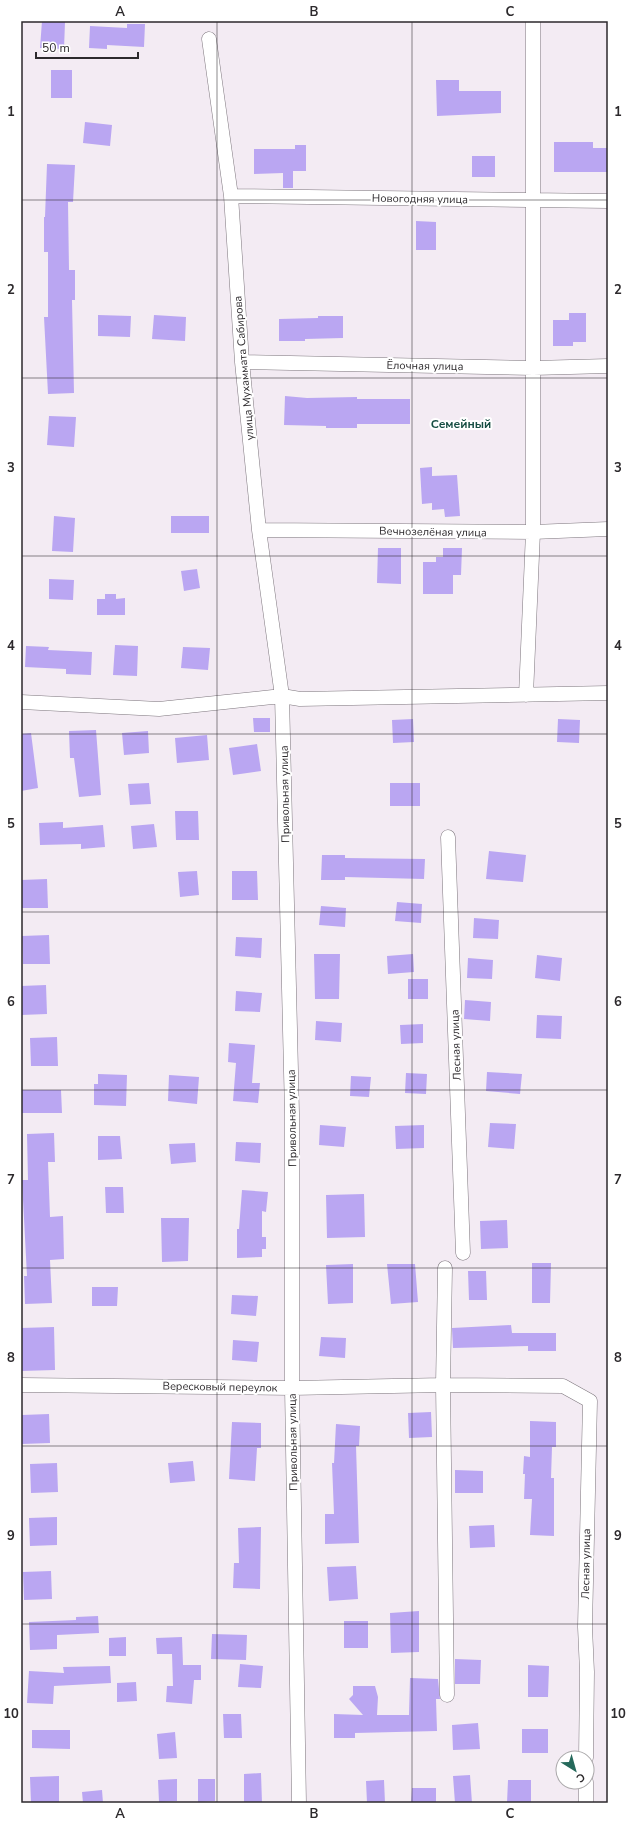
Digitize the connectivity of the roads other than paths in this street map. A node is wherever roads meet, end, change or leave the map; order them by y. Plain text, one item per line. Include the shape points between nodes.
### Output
1 (533, 21) edge
2 (209, 39) dead end
3 (231, 196) junction
4 (534, 202) junction
5 (608, 202) edge
6 (242, 362) junction
7 (608, 366) edge
8 (533, 368) junction
9 (608, 529) edge
10 (259, 530) junction
11 (533, 532) junction
12 (608, 693) edge
13 (526, 695) junction
14 (282, 696) junction
15 (21, 702) edge
16 (448, 837) dead end
17 (463, 1252) dead end
18 (445, 1268) dead end
19 (21, 1385) edge
20 (443, 1385) junction
21 (563, 1386) joint
22 (292, 1388) junction
23 (447, 1695) dead end
24 (586, 1750) edge
25 (586, 1790) edge
26 (299, 1803) edge
27 (586, 1803) edge

1 - 4 street
2 - 3 street, улица Мухаммата Сабирова
3 - 4 street, Новогодняя улица
3 - 6 street, улица Мухаммата Сабирова
4 - 5 street, Новогодняя улица
4 - 8 street
6 - 8 street, Ёлочная улица
6 - 10 street, улица Мухаммата Сабирова
7 - 8 street, Ёлочная улица
8 - 11 street
9 - 11 street, Вечнозелёная улица
10 - 11 street, Вечнозелёная улица
10 - 14 street, улица Мухаммата Сабирова
11 - 13 street
12 - 13 street
13 - 14 street via 300,699
14 - 15 street via 159,709
14 - 22 street, Привольная улица via 292,1113
16 - 17 street, Лесная улица
18 - 20 street
19 - 22 street, Вересковый переулок
20 - 21 street, Вересковый переулок
20 - 22 street, Вересковый переулок
20 - 23 street
21 - 24 street, Лесная улица via 590,1401 585,1627
22 - 26 street, Привольная улица
25 - 27 street

